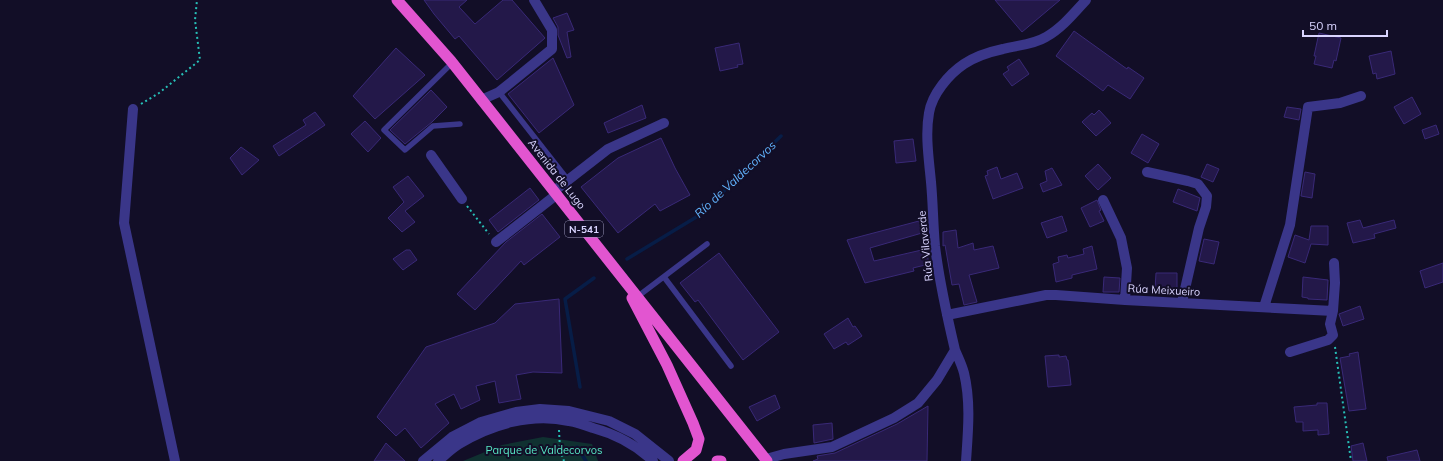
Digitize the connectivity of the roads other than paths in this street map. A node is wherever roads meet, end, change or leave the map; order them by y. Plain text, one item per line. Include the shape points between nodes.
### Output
1 (397, 0) edge
2 (534, 0) edge
3 (1086, 0) edge
4 (452, 63) junction
5 (499, 92) junction
6 (1361, 96) dead end
7 (481, 100) junction
8 (133, 109) road end
9 (664, 123) dead end
10 (460, 124) dead end
11 (431, 155) dead end
12 (1147, 172) dead end
13 (568, 180) junction
14 (555, 193) junction
15 (462, 199) road end
16 (1103, 200) dead end
17 (496, 242) road end
18 (706, 244) dead end
19 (1334, 262) dead end
20 (621, 276) junction
21 (664, 277) junction
22 (637, 297) junction
23 (1125, 300) junction
24 (1182, 302) junction
25 (1264, 306) junction
26 (1333, 311) junction
27 (947, 315) junction
28 (955, 350) junction
29 (1290, 352) dead end
30 (731, 366) dead end
31 (767, 460) edge
32 (175, 461) edge
33 (423, 461) edge
34 (438, 461) edge
35 (653, 461) edge
36 (669, 461) edge
37 (683, 461) edge
38 (717, 461) edge
39 (721, 461) edge
40 (966, 461) edge

1 - 4 highway, Avenida de Lugo / N-541
2 - 5 street via 552,30 552,49
3 - 27 street, Rúa Vilaverde via 1046,37 977,56 962,65 940,88 933,101 929,112 929,154 935,246
4 - 7 highway, Avenida de Lugo / N-541
4 - 10 lane via 384,130 405,150 433,126
5 - 7 street
5 - 13 lane, Avenida de Lugo
6 - 25 street via 1340,103 1308,107 1290,225
7 - 14 highway, Avenida de Lugo / N-541
8 - 32 street via 124,223
9 - 13 street via 608,149
11 - 15 street
12 - 24 street via 1198,184 1207,196
13 - 14 street
14 - 17 street
14 - 20 highway, Avenida de Lugo / N-541
16 - 23 street via 1121,238 1127,268
18 - 21 lane
19 - 26 street
20 - 22 highway, Avenida de Lugo / N-541
20 - 37 highway via 694,423 699,439 696,450
21 - 22 lane
21 - 30 lane
22 - 31 highway, Avenida de Lugo / N-541
23 - 24 street, Rúa Meixueiro
23 - 27 street, Rúa Meixueiro via 1056,294
24 - 25 street, Rúa Meixueiro
25 - 26 street, Rúa Meixueiro
26 - 29 street via 1330,324 1333,335 1328,340
27 - 28 street, Rúa Vilaverde
28 - 31 street via 937,380 918,403 894,418 832,447 784,454
28 - 40 street, Rúa Vilaverde via 964,372 968,399
33 - 36 street via 452,437 481,422 516,412 540,409 569,411 609,421 635,434
34 - 35 street via 458,444 486,430 519,420 542,418 570,421 608,432
38 - 39 highway

